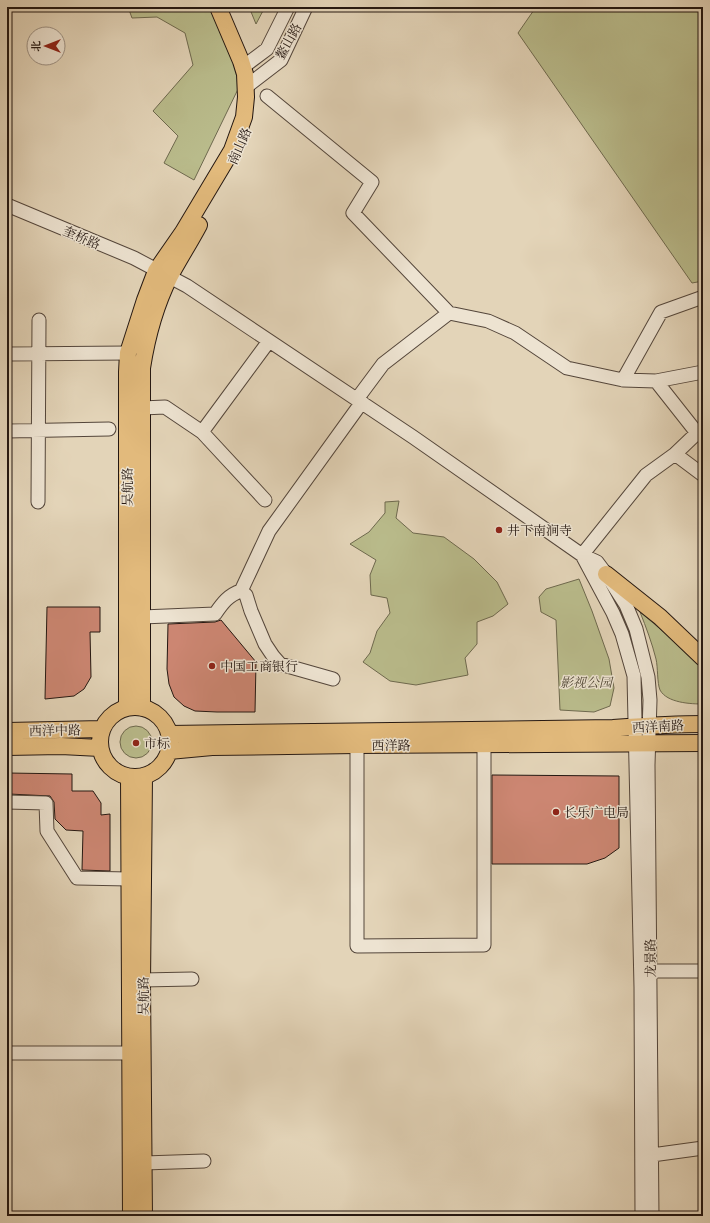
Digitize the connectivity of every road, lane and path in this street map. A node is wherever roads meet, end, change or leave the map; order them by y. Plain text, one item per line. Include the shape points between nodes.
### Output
1 (218, 7) edge
2 (226, 7) edge
3 (288, 7) edge
4 (306, 7) edge
5 (246, 64) junction
6 (250, 84) junction
7 (267, 96) dead end
8 (7, 206) edge
9 (163, 274) junction
10 (703, 297) edge
11 (449, 313) junction
12 (39, 320) dead end
13 (269, 341) junction
14 (128, 353) junction
15 (7, 354) edge
16 (39, 354) junction
17 (703, 372) edge
18 (623, 380) junction
19 (656, 381) junction
20 (359, 401) junction
21 (142, 408) junction
22 (109, 429) dead end
23 (38, 430) junction
24 (7, 431) edge
25 (202, 432) junction
26 (676, 454) junction
27 (703, 475) edge
28 (265, 500) dead end
29 (38, 502) dead end
30 (582, 555) junction
31 (606, 574) junction
32 (241, 591) junction
33 (142, 616) junction
34 (703, 658) edge
35 (135, 664) junction
36 (333, 678) dead end
37 (126, 708) junction
38 (142, 708) junction
39 (703, 724) edge
40 (643, 727) junction
41 (613, 728) joint
42 (102, 729) junction
43 (37, 730) junction
44 (7, 731) edge
45 (169, 734) junction
46 (212, 740) junction
47 (643, 743) junction
48 (703, 743) edge
49 (614, 744) joint
50 (358, 745) junction
51 (484, 745) junction
52 (7, 747) edge
53 (37, 748) junction
54 (100, 748) junction
55 (169, 751) junction
56 (136, 777) junction
57 (7, 802) edge
58 (137, 841) junction
59 (129, 878) junction
60 (651, 971) junction
61 (703, 971) edge
62 (192, 979) dead end
63 (142, 980) junction
64 (7, 1053) edge
65 (130, 1053) junction
66 (703, 1148) edge
67 (652, 1155) junction
68 (204, 1161) dead end
69 (144, 1163) junction
70 (131, 1216) edge
71 (144, 1216) edge
72 (642, 1216) edge
73 (652, 1216) edge

1 - 5 main road, 南山路
2 - 5 main road, 南山路
3 - 5 street, 鳌山路 via 267,50
4 - 6 street, 鳌山路 via 280,60
5 - 6 main road, 南山路
6 - 9 main road, 南山路 via 254,101 253,114 237,154
7 - 11 street via 372,182 353,212
8 - 9 street, 奎桥路 via 134,258
9 - 13 street, 奎桥路 via 193,290
9 - 14 main road, 吴航路 via 145,300
9 - 21 main road, 吴航路 via 158,305 145,345
10 - 18 street via 661,312
11 - 18 street via 488,321 515,333 567,368
11 - 20 street via 383,364
12 - 16 street
13 - 20 street, 奎桥路
13 - 25 street
14 - 16 street
14 - 35 main road, 吴航路
15 - 16 street
16 - 23 street
17 - 19 street
18 - 19 street
19 - 26 street via 697,433
20 - 30 street, 龙景路
20 - 32 street via 269,531
21 - 25 street via 165,407
21 - 33 main road, 吴航路
22 - 23 street
23 - 24 street
23 - 29 street
25 - 28 street
26 - 27 street
26 - 30 street via 646,475
30 - 31 street, 龙景路 via 597,562
30 - 40 street via 613,613 630,657
31 - 34 main road via 660,616
31 - 40 street, 龙景路 via 626,605 636,629 648,677 650,700
32 - 33 street via 232,594 215,614
32 - 36 street via 246,595 265,644 280,664
33 - 35 main road, 吴航路
35 - 37 main road, 吴航路
35 - 38 main road, 吴航路
37 - 38 main road
37 - 42 main road via 110,717
38 - 45 main road via 160,717
39 - 40 main road, 西洋南路
40 - 41 main road, 西洋南路
40 - 47 street, 龙景路
41 - 46 main road, 西洋路
42 - 43 main road, 西洋中路
42 - 54 main road
43 - 44 main road, 西洋中路
43 - 53 main road
45 - 46 main road, 西洋路
45 - 55 main road
46 - 50 main road, 西洋路
46 - 55 main road, 西洋路
47 - 48 main road, 西洋南路
47 - 49 main road, 西洋南路
47 - 60 street, 龙景路
47 - 72 street, 龙景路
49 - 51 main road, 西洋路
50 - 51 main road, 西洋路
50 - 51 street via 357,946 484,945
52 - 53 main road, 西洋中路
53 - 54 main road, 西洋中路
54 - 56 main road via 103,758 118,774
55 - 56 main road via 166,760 153,773
56 - 58 main road, 吴航路
57 - 59 street via 46,803 47,831 77,878
58 - 59 main road, 吴航路
58 - 63 main road, 吴航路
59 - 65 main road, 吴航路
60 - 61 street
60 - 67 street, 龙景路
62 - 63 street
63 - 69 main road, 吴航路
64 - 65 street
65 - 70 main road, 吴航路
66 - 67 street
67 - 73 street, 龙景路
68 - 69 street
69 - 71 main road, 吴航路

